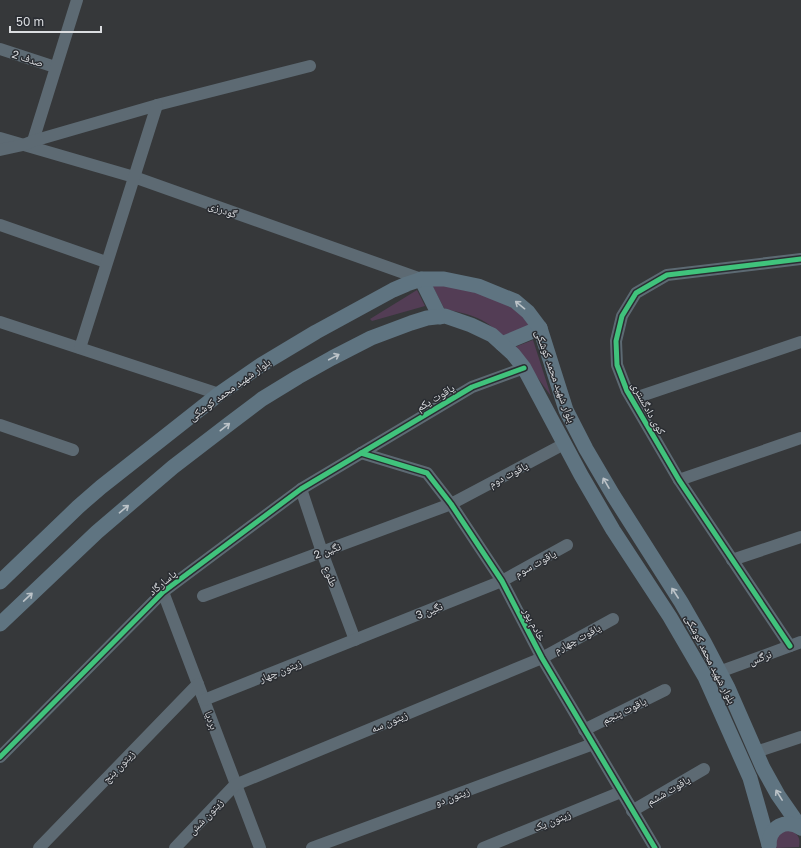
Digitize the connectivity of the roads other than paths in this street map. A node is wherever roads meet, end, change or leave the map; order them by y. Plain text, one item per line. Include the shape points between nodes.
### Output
1 (77, 0) edge
2 (0, 49) edge
3 (310, 66) dead end
4 (55, 67) junction
5 (157, 105) junction
6 (0, 138) edge
7 (28, 143) junction
8 (0, 150) edge
9 (134, 177) junction
10 (0, 225) edge
11 (801, 259) edge
12 (106, 262) junction
13 (421, 280) junction
14 (440, 317) junction
15 (0, 322) edge
16 (540, 328) junction
17 (801, 342) edge
18 (502, 344) junction
19 (80, 348) junction
20 (524, 368) junction
21 (219, 394) junction
22 (632, 399) junction
23 (0, 425) edge
24 (801, 438) edge
25 (564, 444) junction
26 (73, 450) dead end
27 (361, 453) junction
28 (679, 480) junction
29 (301, 489) junction
30 (452, 504) junction
31 (801, 537) edge
32 (567, 545) dead end
33 (322, 552) junction
34 (732, 560) junction
35 (502, 581) junction
36 (0, 582) edge
37 (163, 592) junction
38 (203, 596) dead end
39 (613, 619) dead end
40 (0, 624) edge
41 (355, 640) junction
42 (796, 644) edge
43 (542, 658) junction
44 (719, 672) junction
45 (198, 684) junction
46 (665, 690) dead end
47 (204, 700) junction
48 (584, 730) junction
49 (801, 737) edge
50 (593, 744) junction
51 (756, 752) junction
52 (0, 757) edge
53 (704, 769) dead end
54 (236, 785) junction
55 (621, 792) junction
56 (632, 811) junction
57 (801, 828) edge
58 (769, 847) edge
59 (39, 848) edge
60 (175, 848) edge
61 (260, 848) edge
62 (312, 848) edge
63 (483, 848) edge
64 (655, 848) edge

1 - 4 street
2 - 4 street, صدف 2
3 - 5 street
4 - 7 street
5 - 7 street
5 - 9 street
6 - 7 street, گودرزی
7 - 8 street
7 - 9 street, گودرزی
9 - 12 street
9 - 13 street, گودرزی
10 - 12 street
11 - 22 street, کوی دادگستری via 667,274 636,293 622,316 616,341 617,365
12 - 19 street
13 - 14 main road
16 -> 13 main road, بلوار شهید محمد کوشکی via 528,312 515,301 498,293 461,282
13 - 21 main road, بلوار شهید محمد کوشکی via 393,290 316,332
14 - 18 main road, بلوار شهید محمد کوشکی via 445,316 471,325
40 -> 14 main road, بلوار شهید محمد کوشکی via 97,532 173,467 262,399 371,338 427,318
15 - 19 street
16 - 18 main road
44 -> 16 main road, بلوار شهید محمد کوشکی via 681,602 586,449 566,410
17 - 22 street
18 - 20 main road, بلوار شهید محمد کوشکی
19 - 21 street
20 - 25 main road, بلوار شهید محمد کوشکی
20 - 27 street, یاقوت یکم via 472,387
21 - 36 main road, بلوار شهید محمد کوشکی via 101,487
22 - 28 street, کوی دادگستری
23 - 26 street
24 - 28 street
25 - 30 street, یاقوت دوم
25 - 58 main road, بلوار شهید محمد کوشکی via 613,530 670,617 705,677 750,778
27 - 29 street, پاسارگاد
27 - 30 street, خادم پور via 427,473
28 - 34 street, کوی دادگستری
29 - 33 street, طلوع
29 - 37 street, پاسارگاد
30 - 33 street, نگین 2
30 - 35 street, خادم پور
31 - 34 street
32 - 35 street, یاقوت سوم
33 - 38 street, نگین 2
33 - 41 street, طلوع
34 - 42 street, کوی دادگستری
35 - 41 street, نگین 3
35 - 43 street, خادم پور
37 - 45 street, بردیا
37 - 52 street, پاسارگاد
39 - 43 street, یاقوت چهارم
41 - 47 street, زیتون چهار
42 - 44 street, نرگس
43 - 48 street, خادم پور
43 - 54 street, زیتون سه
44 - 51 main road, بلوار شهید محمد کوشکی
45 - 47 street, بردیا
45 - 59 street, زیتون پنج
46 - 48 street, یاقوت پنجم
47 - 54 street, بردیا
48 - 50 street, خادم پور
49 - 51 street
50 - 55 street, خادم پور
50 - 62 street, زیتون دو
57 -> 51 main road, بلوار شهید محمد کوشکی via 778,794
53 - 56 street, یاقوت ششم
54 - 60 street, زیتون شش
54 - 61 street, بردیا
55 - 56 street, خادم پور
55 - 63 street, زیتون یک
56 - 64 street, خادم پور
57 - 58 main road via 790,823 779,826 771,834

